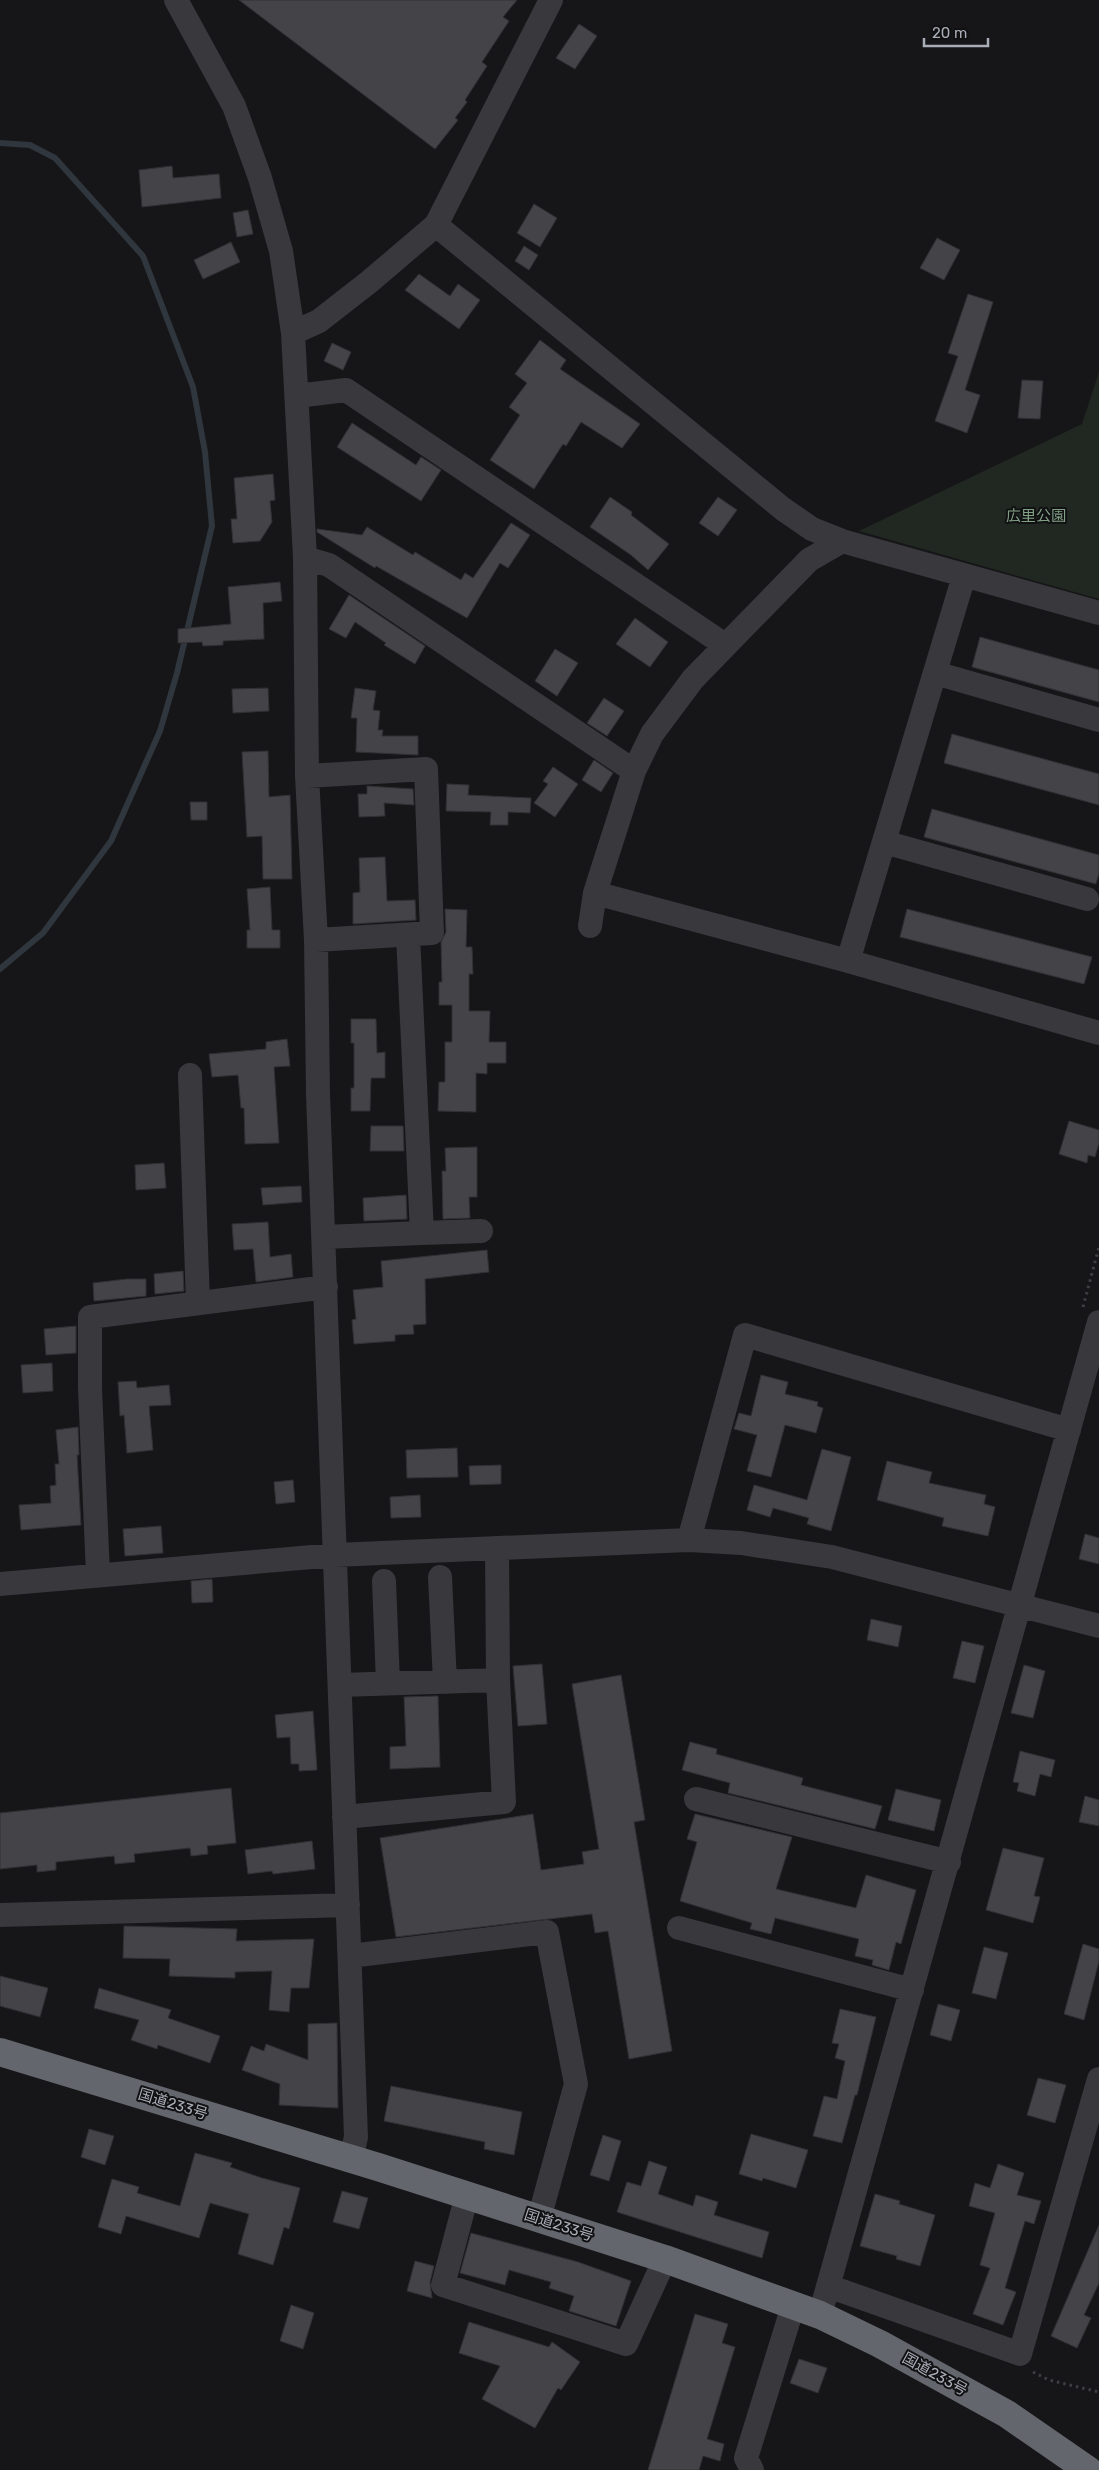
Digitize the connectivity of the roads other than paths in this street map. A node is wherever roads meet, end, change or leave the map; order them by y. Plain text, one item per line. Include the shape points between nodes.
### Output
1 (176, 0) edge
2 (551, 0) edge
3 (436, 225) junction
4 (293, 333) junction
5 (297, 396) junction
6 (842, 540) junction
7 (305, 558) junction
8 (964, 576) junction
9 (1099, 613) edge
10 (725, 645) junction
11 (935, 673) junction
12 (1099, 720) edge
13 (634, 771) junction
14 (307, 776) junction
15 (884, 842) junction
16 (595, 893) junction
17 (1088, 899) dead end
18 (590, 926) dead end
19 (408, 935) junction
20 (316, 940) junction
21 (848, 961) junction
22 (1099, 1034) edge
23 (190, 1075) dead end
24 (481, 1231) dead end
25 (422, 1233) junction
26 (324, 1237) junction
27 (326, 1287) junction
28 (198, 1303) junction
29 (1090, 1317) edge
30 (1069, 1430) junction
31 (689, 1540) junction
32 (497, 1548) junction
33 (335, 1555) junction
34 (98, 1575) junction
35 (440, 1577) dead end
36 (384, 1581) dead end
37 (0, 1584) edge
38 (1020, 1605) junction
39 (1099, 1626) edge
40 (498, 1680) junction
41 (445, 1682) junction
42 (388, 1683) junction
43 (340, 1685) junction
44 (696, 1799) dead end
45 (344, 1818) junction
46 (949, 1862) junction
47 (348, 1905) junction
48 (0, 1915) edge
49 (679, 1928) dead end
50 (350, 1956) junction
51 (912, 1990) junction
52 (0, 2052) edge
53 (1099, 2079) edge
54 (351, 2158) junction
55 (467, 2195) junction
56 (539, 2218) junction
57 (665, 2259) junction
58 (828, 2286) junction
59 (793, 2306) junction
60 (820, 2315) junction
61 (752, 2470) edge
62 (1088, 2470) edge

1 - 4 street via 234,106 260,178 281,251
2 - 3 street
3 - 4 street via 319,320
3 - 6 street via 783,508 812,529
4 - 5 street
5 - 7 street
5 - 10 street via 346,390
6 - 8 street
6 - 10 street via 809,560
7 - 13 street via 329,564
7 - 14 street
8 - 9 street
8 - 11 street
10 - 13 street via 693,679 652,734
11 - 12 street
11 - 15 street
13 - 16 street
14 - 19 street via 426,769 432,933
14 - 20 street
15 - 17 street
15 - 21 street
16 - 18 street
16 - 21 street
19 - 20 street
19 - 25 street
20 - 26 street
21 - 22 street
23 - 28 street
24 - 25 street
25 - 26 street
26 - 27 street
27 - 28 street
27 - 33 street
28 - 34 street via 90,1317
29 - 30 street
30 - 31 street via 745,1335
30 - 38 street
31 - 32 street
31 - 38 street via 740,1543 832,1557
32 - 33 street
32 - 40 street
33 - 34 street
33 - 43 street
34 - 37 street
35 - 41 street
36 - 42 street
38 - 39 street
38 - 46 street
40 - 41 street
40 - 45 street via 504,1802
41 - 42 street
42 - 43 street
43 - 45 street
44 - 46 street
45 - 47 street
46 - 51 street
47 - 48 street
47 - 50 street
49 - 51 street
50 - 54 street via 356,2137
50 - 56 street via 547,1932 576,2084
51 - 58 street
52 - 54 highway, 国道233号
53 - 58 street via 1020,2354
54 - 55 highway, 国道233号
55 - 56 highway, 国道233号
55 - 57 street via 443,2285 452,2288 626,2344
56 - 57 highway, 国道233号
57 - 59 highway, 国道233号
58 - 60 street
59 - 60 highway, 国道233号
59 - 61 street via 746,2458
60 - 62 highway, 国道233号 via 1007,2414

